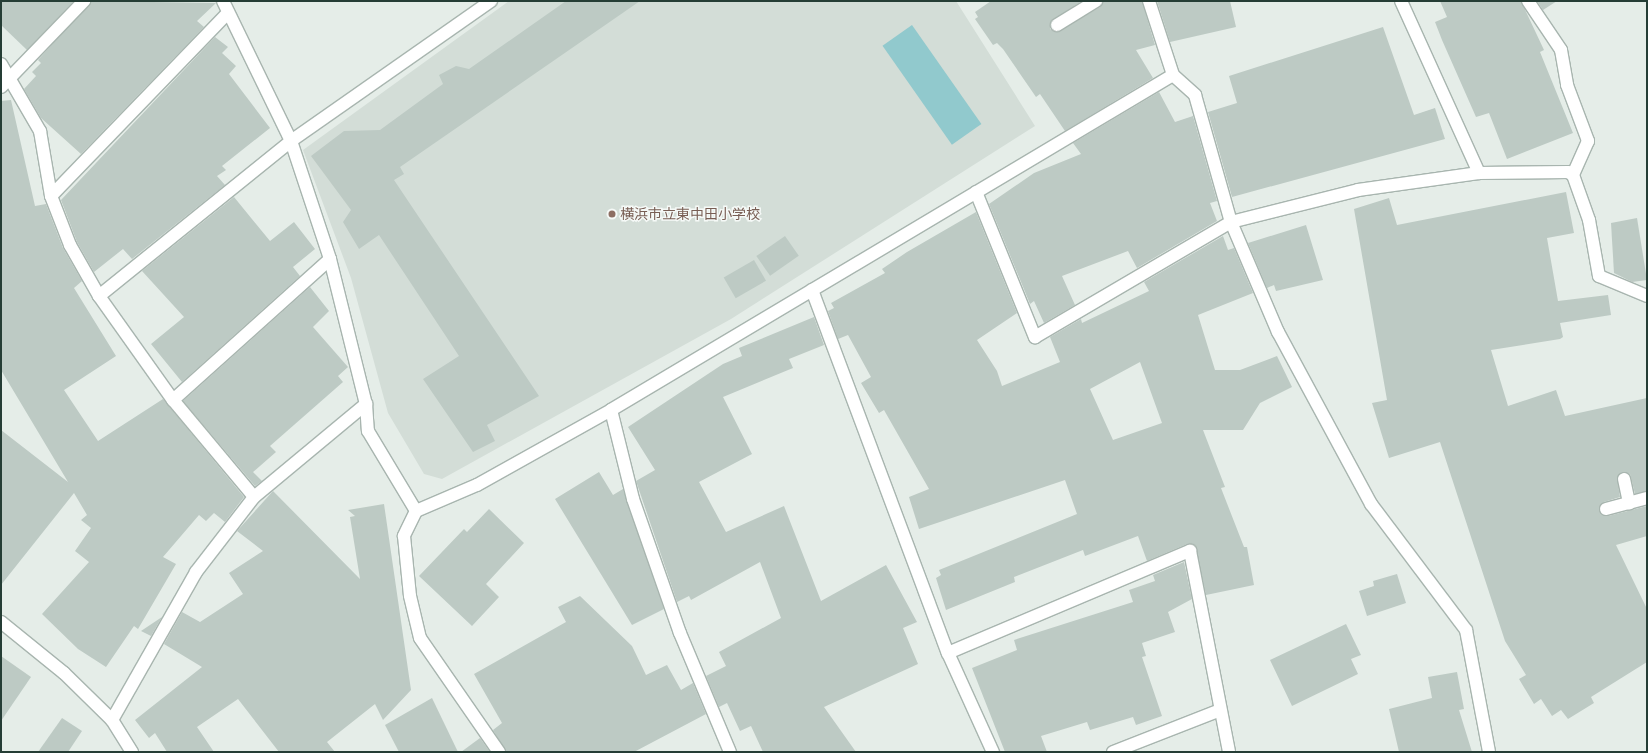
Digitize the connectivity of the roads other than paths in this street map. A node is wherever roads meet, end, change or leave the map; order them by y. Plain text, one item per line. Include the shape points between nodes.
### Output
1 (84, 1) edge
2 (223, 1) edge
3 (491, 1) edge
4 (1096, 1) edge
5 (1148, 1) edge
6 (1401, 1) edge
7 (1528, 1) edge
8 (228, 13) junction
9 (1058, 25) dead end
10 (1, 64) edge
11 (1173, 75) junction
12 (10, 78) junction
13 (1, 87) edge
14 (291, 141) junction
15 (1479, 173) junction
16 (1573, 175) junction
17 (976, 192) junction
18 (51, 196) junction
19 (1232, 222) junction
20 (330, 259) junction
21 (812, 290) junction
22 (98, 296) junction
23 (1647, 296) edge
24 (173, 400) junction
25 (366, 404) junction
26 (612, 410) junction
27 (1624, 479) dead end
28 (254, 497) junction
29 (1647, 498) edge
30 (1629, 503) junction
31 (1606, 510) dead end
32 (416, 511) junction
33 (1, 622) edge
34 (948, 653) junction
35 (1220, 710) junction
36 (112, 720) junction
37 (132, 752) edge
38 (499, 752) edge
39 (730, 752) edge
40 (994, 752) edge
41 (1113, 752) edge
42 (1229, 752) edge
43 (1489, 752) edge

1 - 12 street
2 - 8 street
3 - 14 street
4 - 9 street
5 - 11 street
6 - 15 street
7 - 16 street via 1561,50 1566,85 1588,141
8 - 14 street
8 - 18 street
10 - 12 street
11 - 17 street
11 - 19 street via 1195,95
12 - 13 street
12 - 18 street via 40,131
14 - 20 street
14 - 22 street
15 - 16 street via 1568,172
15 - 19 street via 1358,190
16 - 23 street via 1589,220 1599,276
17 - 19 street via 1035,337
17 - 21 street
18 - 22 street via 70,245
19 - 43 street via 1278,332 1368,497 1466,630
20 - 24 street
20 - 25 street
21 - 26 street
21 - 34 street
22 - 24 street
24 - 28 street
25 - 28 street
25 - 32 street via 368,431
26 - 32 street via 478,485
26 - 39 street via 633,499 680,633
27 - 30 street
28 - 36 street via 196,572
29 - 30 street
30 - 31 street
32 - 38 street via 404,536 410,596 420,638
33 - 36 street via 64,673
34 - 35 street via 1190,551
34 - 40 street
35 - 41 street
35 - 42 street
36 - 37 street

